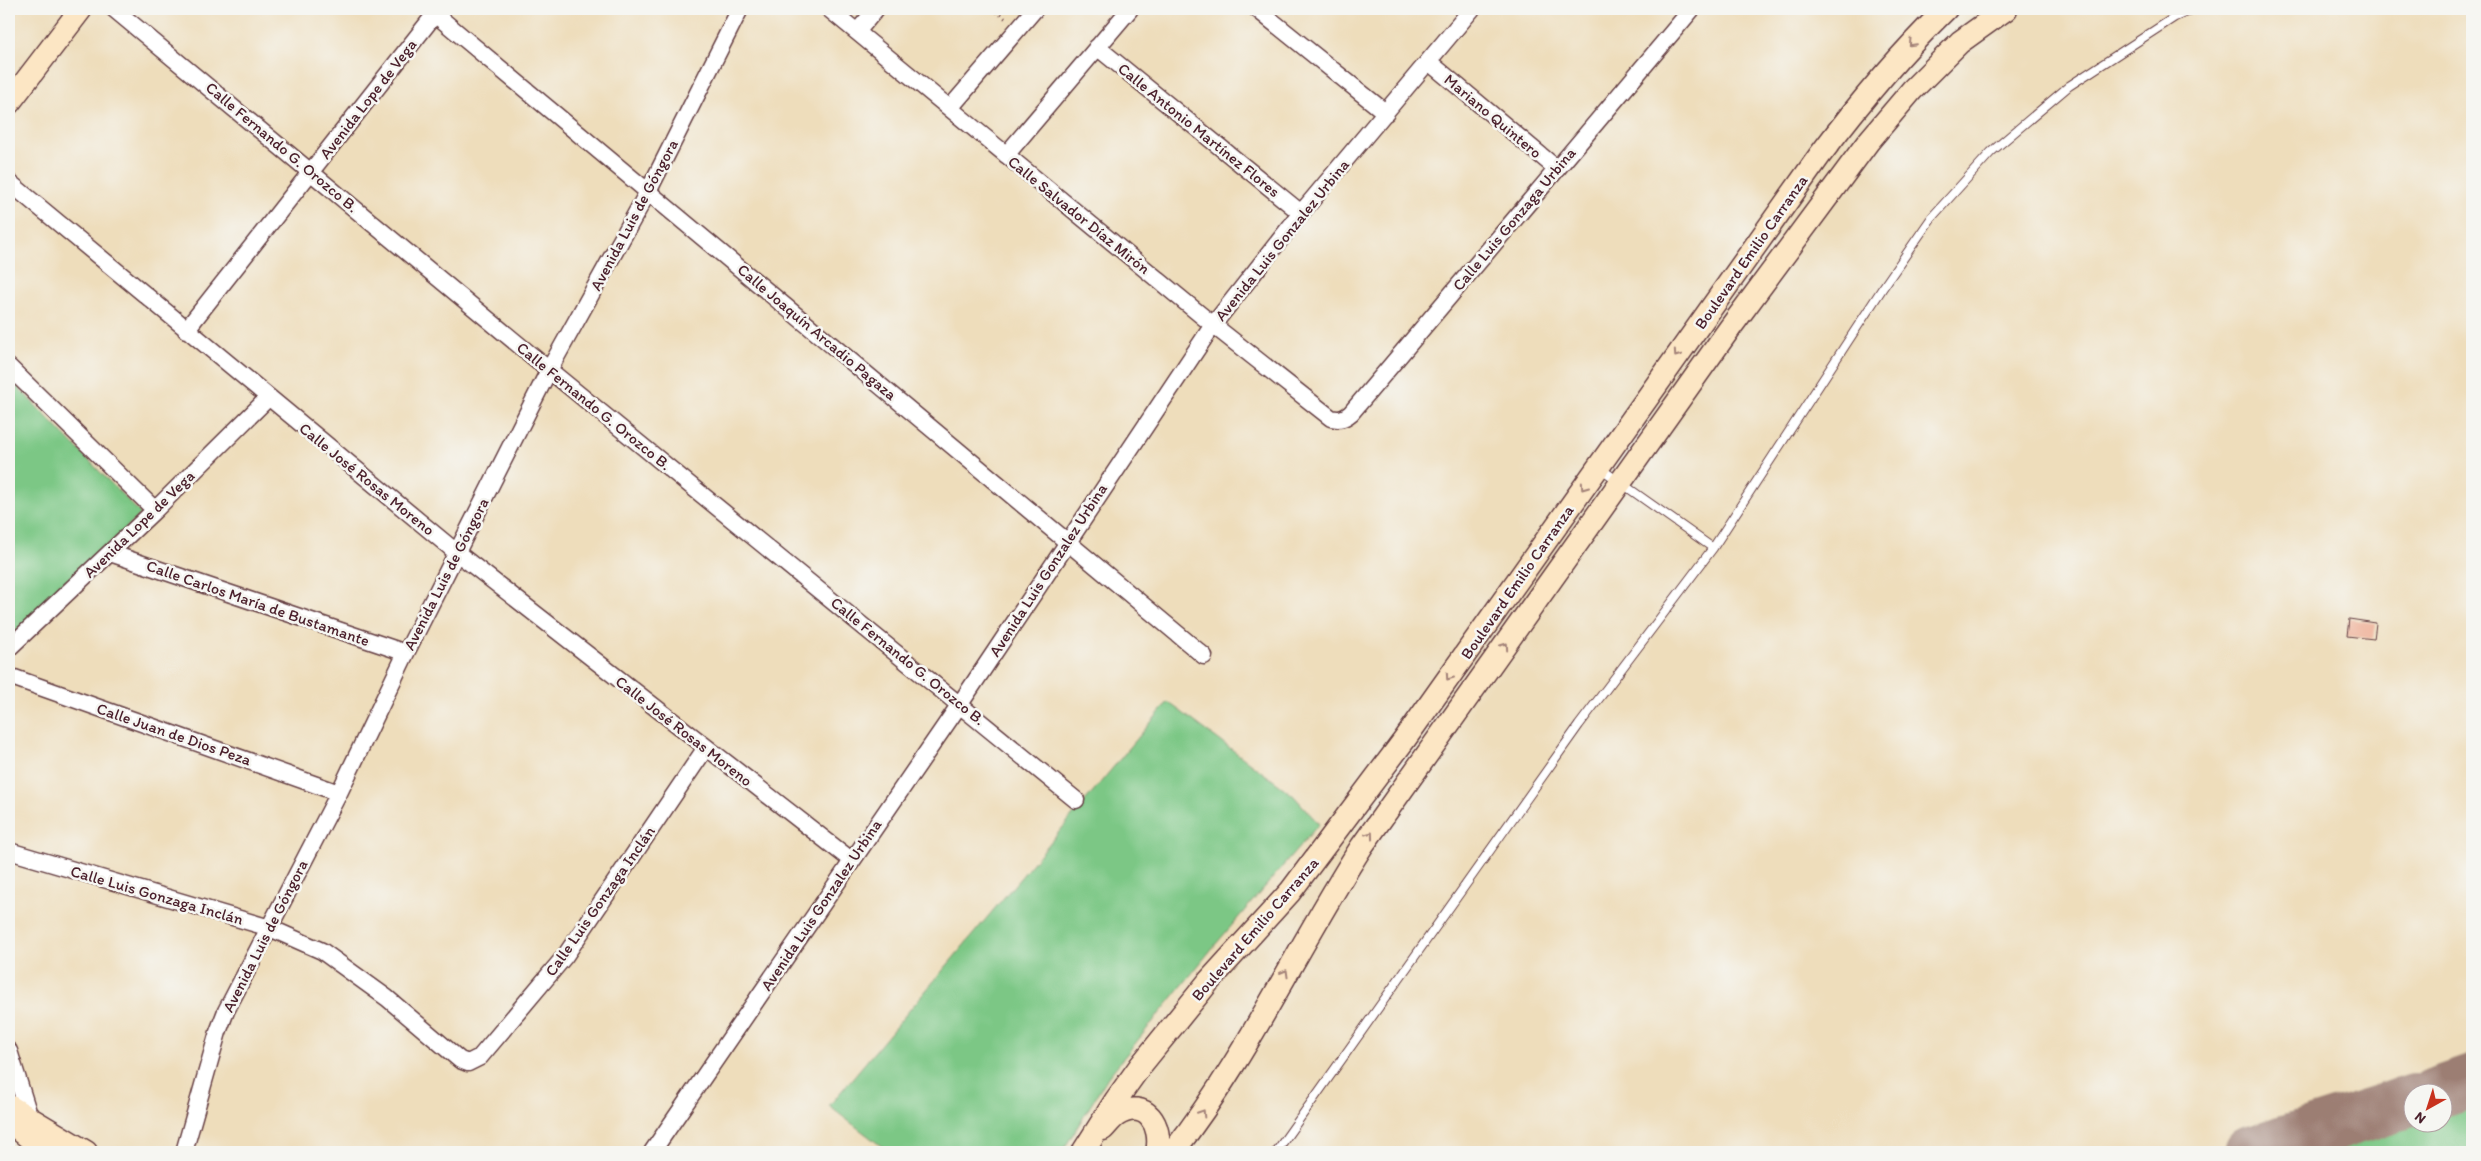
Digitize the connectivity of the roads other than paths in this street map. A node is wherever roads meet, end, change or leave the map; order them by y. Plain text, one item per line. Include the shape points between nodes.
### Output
1 (81, 9) edge
2 (114, 9) edge
3 (740, 9) edge
4 (829, 9) edge
5 (876, 9) edge
6 (1035, 9) edge
7 (1130, 9) edge
8 (1257, 9) edge
9 (1692, 9) edge
10 (1946, 9) edge
11 (2006, 9) edge
12 (2193, 9) edge
13 (434, 10) edge
14 (1468, 10) edge
15 (857, 32) junction
16 (1097, 47) junction
17 (1428, 62) junction
18 (9, 103) edge
19 (950, 108) junction
20 (1386, 113) junction
21 (1006, 155) junction
22 (1557, 169) junction
23 (311, 171) junction
24 (9, 182) edge
25 (649, 190) junction
26 (1301, 214) junction
27 (1213, 325) junction
28 (186, 330) junction
29 (9, 368) edge
30 (549, 370) junction
31 (268, 398) junction
32 (1331, 418) joint
33 (1599, 466) junction
34 (1620, 482) junction
35 (155, 510) junction
36 (1067, 540) junction
37 (1713, 548) junction
38 (456, 552) junction
39 (110, 553) junction
40 (9, 648) edge
41 (406, 653) junction
42 (1204, 656) dead end
43 (9, 676) edge
44 (960, 704) junction
45 (705, 749) junction
46 (339, 793) junction
47 (1076, 800) dead end
48 (9, 851) edge
49 (851, 860) junction
50 (270, 928) junction
51 (9, 1051) edge
52 (9, 1106) edge
53 (19, 1120) edge
54 (1085, 1149) edge
55 (46, 1152) edge
56 (86, 1152) edge
57 (184, 1152) edge
58 (652, 1152) edge
59 (1157, 1152) edge
60 (1173, 1152) edge
61 (1276, 1152) edge

1 - 18 street
2 - 23 street, Calle Fernando G. Orozco B.
3 - 25 street, Avenida Luis de Góngora
4 - 15 street, Calle Salvador Díaz Mirón
5 - 15 street
6 - 19 street
7 - 16 street
8 - 20 street
9 - 22 street, Calle Luis Gonzaga Urbina
10 -> 33 street, Boulevard Emilio Carranza via 1869,90 1825,147
11 - 34 street, Boulevard Emilio Carranza via 1960,42 1912,90 1868,142
12 - 37 lane via 2069,86 1991,152 1932,217
13 - 23 street, Avenida Lope de Vega
13 - 25 street, Calle Joaquín Arcadio Pagaza
14 - 17 street, Avenida Luis Gonzalez Urbina
15 - 19 street, Calle Salvador Díaz Mirón
16 - 21 street
16 - 26 street, Calle Antonio Martínez Flores
17 - 20 street, Avenida Luis Gonzalez Urbina
17 - 22 street, Mariano Quintero
19 - 21 street, Calle Salvador Díaz Mirón
20 - 26 street, Avenida Luis Gonzalez Urbina
21 - 27 street, Calle Salvador Díaz Mirón
22 - 32 street, Calle Luis Gonzaga Urbina via 1350,414 1338,420
23 - 28 street, Avenida Lope de Vega
23 - 30 street, Calle Fernando G. Orozco B.
24 - 28 street, Calle José Rosas Moreno
25 - 30 street, Avenida Luis de Góngora
25 - 36 street, Calle Joaquín Arcadio Pagaza
26 - 27 street, Avenida Luis Gonzalez Urbina
27 - 32 street, Calle Salvador Díaz Mirón
27 - 36 street, Avenida Luis Gonzalez Urbina
28 - 31 street, Calle José Rosas Moreno
29 - 35 street
30 - 38 street, Avenida Luis de Góngora
30 - 44 street, Calle Fernando G. Orozco B.
31 - 35 street, Avenida Lope de Vega
31 - 38 street, Calle José Rosas Moreno
33 - 34 lane
33 -> 54 street, Boulevard Emilio Carranza via 1406,739 1290,892 1172,1027 1116,1100
34 - 37 lane
60 -> 34 street, Boulevard Emilio Carranza via 1199,1119 1242,1050 1325,902 1362,846
35 - 39 street, Avenida Lope de Vega
36 - 42 street, Calle Joaquín Arcadio Pagaza
36 - 44 street, Avenida Luis Gonzalez Urbina
37 - 61 lane via 1580,725
38 - 41 street, Avenida Luis de Góngora
38 - 45 street, Calle José Rosas Moreno
39 - 40 street, Avenida Lope de Vega
39 - 41 street, Calle Carlos María de Bustamante
41 - 46 street, Avenida Luis de Góngora
43 - 46 street, Calle Juan de Dios Peza
44 - 47 street, Calle Fernando G. Orozco B.
44 - 49 street, Avenida Luis Gonzalez Urbina
45 - 49 street, Calle José Rosas Moreno
45 - 50 street, Calle Luis Gonzaga Inclán via 565,956 474,1062 460,1060 387,998 322,951
46 - 50 street, Avenida Luis de Góngora
48 - 50 street, Calle Luis Gonzaga Inclán
49 - 58 street, Avenida Luis Gonzalez Urbina
50 - 57 street, Avenida Luis de Góngora via 220,1025
51 - 53 street
52 - 53 street
53 - 55 street
53 - 56 street
54 - 59 street via 1117,1115 1142,1110 1158,1128 1160,1141

